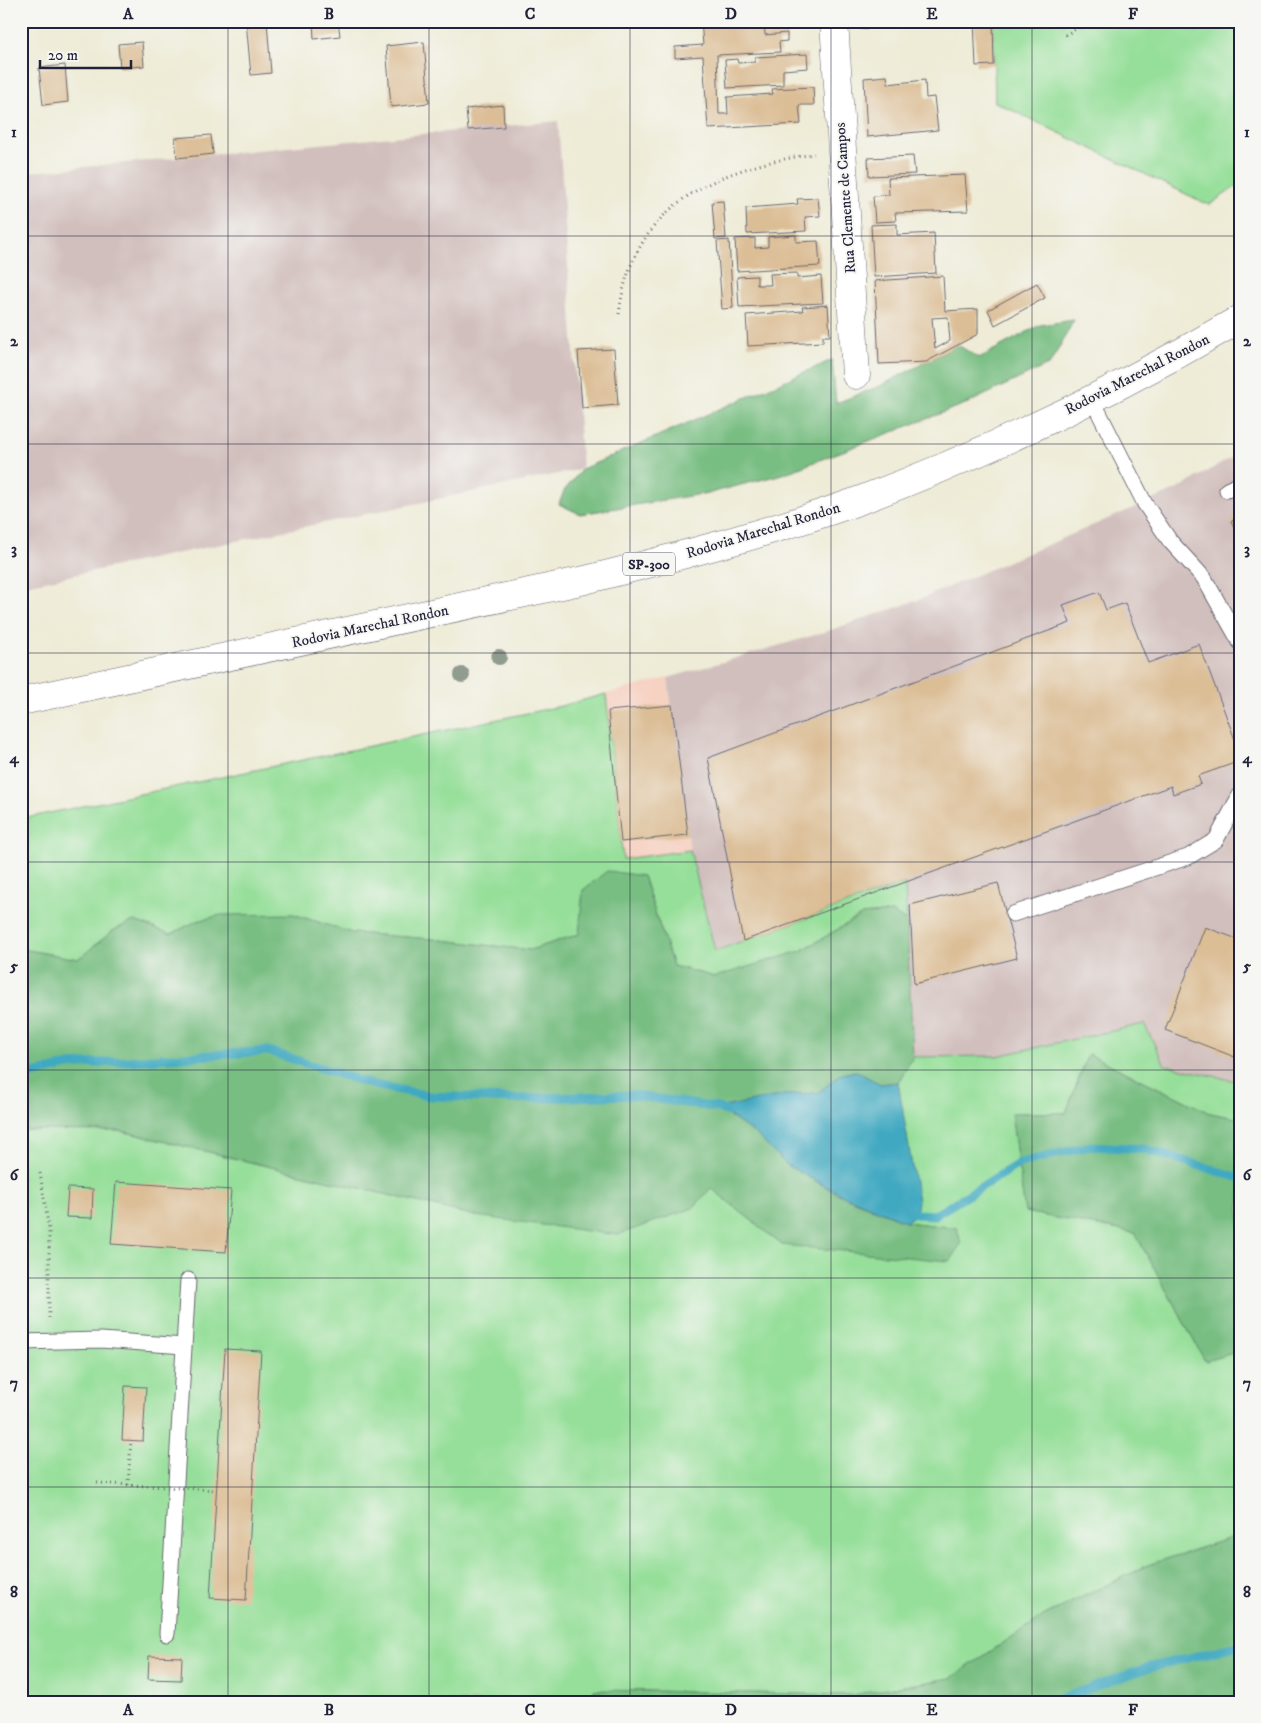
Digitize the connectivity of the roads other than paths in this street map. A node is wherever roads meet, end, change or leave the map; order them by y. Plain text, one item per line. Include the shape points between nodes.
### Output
1 (834, 21) edge
2 (1240, 320) edge
3 (856, 375) dead end
4 (1092, 399) junction
5 (1240, 642) edge
6 (21, 700) edge
7 (1240, 795) edge
8 (1013, 914) dead end
9 (188, 1280) dead end
10 (21, 1342) edge
11 (184, 1346) junction
12 (167, 1634) dead end

1 - 3 main road, Rua Clemente de Campos
2 - 4 main road, Rodovia Marechal Rondon / SP-300
4 - 5 lane via 1145,504 1170,541 1204,578
4 - 6 main road, Rodovia Marechal Rondon / SP-300 via 968,456 858,500 722,544 585,580
7 - 8 lane via 1216,840 1188,857
9 - 11 lane
10 - 11 lane via 102,1340
11 - 12 lane

